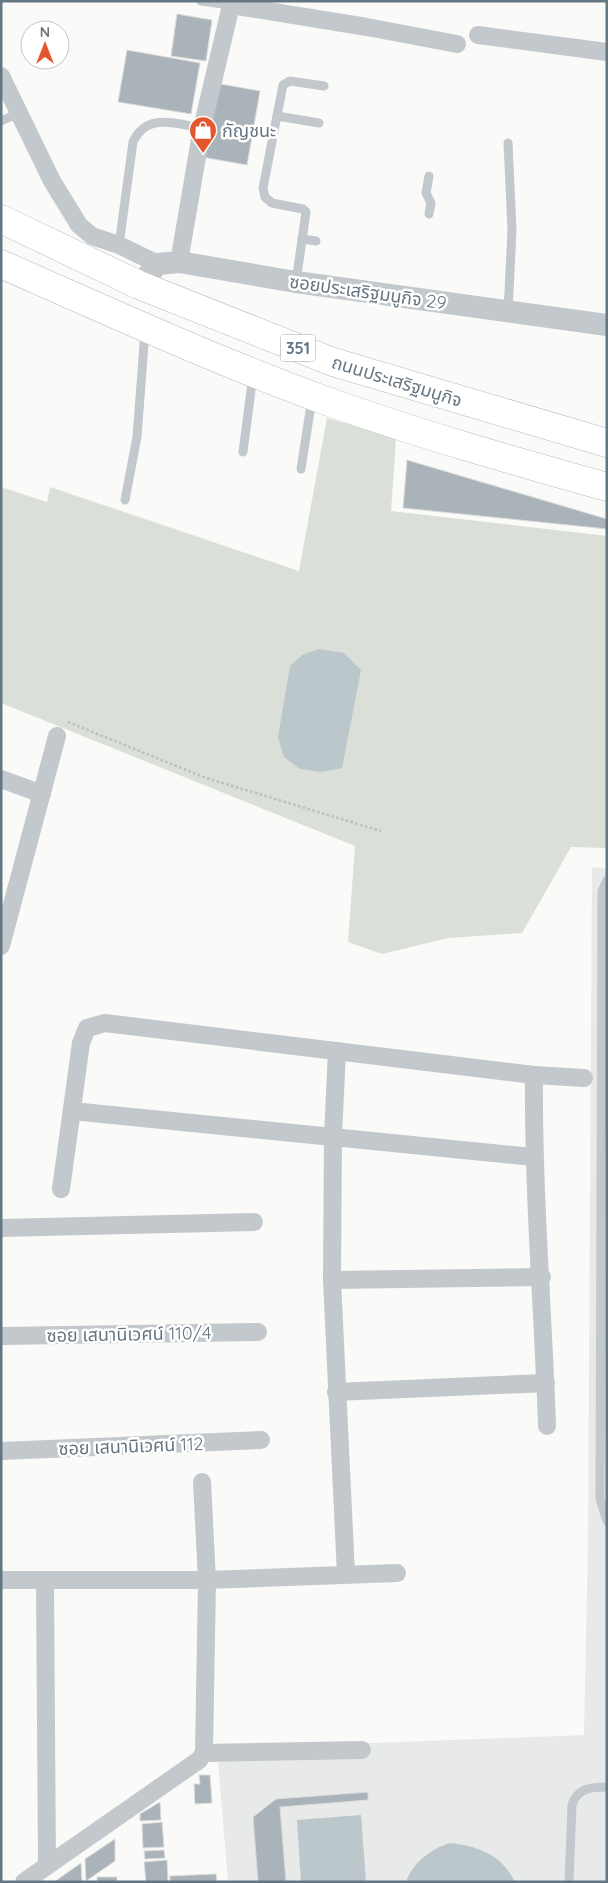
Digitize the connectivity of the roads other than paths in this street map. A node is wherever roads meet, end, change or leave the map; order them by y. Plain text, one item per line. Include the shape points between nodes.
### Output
1 (201, 1) edge
2 (233, 2) edge
3 (478, 35) dead end
4 (457, 44) dead end
5 (607, 52) edge
6 (1, 76) edge
7 (324, 86) dead end
8 (19, 113) junction
9 (277, 116) junction
10 (1, 121) edge
11 (319, 123) dead end
12 (202, 128) junction
13 (508, 143) dead end
14 (429, 176) dead end
15 (429, 214) dead end
16 (1, 218) edge
17 (302, 239) junction
18 (316, 241) dead end
19 (119, 245) junction
20 (169, 263) junction
21 (1, 264) edge
22 (296, 282) junction
23 (139, 285) junction
24 (508, 312) junction
25 (607, 325) edge
26 (145, 328) junction
27 (253, 373) junction
28 (312, 396) junction
29 (607, 443) edge
30 (243, 452) dead end
31 (301, 469) dead end
32 (607, 487) edge
33 (125, 500) dead end
34 (57, 736) dead end
35 (1, 779) edge
36 (42, 794) junction
37 (607, 880) edge
38 (1, 946) edge
39 (604, 966) edge
40 (336, 1051) junction
41 (604, 1064) edge
42 (534, 1075) junction
43 (584, 1078) dead end
44 (72, 1111) junction
45 (333, 1136) junction
46 (533, 1157) junction
47 (61, 1189) dead end
48 (254, 1222) dead end
49 (1, 1228) edge
50 (542, 1277) junction
51 (332, 1280) junction
52 (258, 1332) dead end
53 (1, 1336) edge
54 (546, 1383) junction
55 (336, 1392) junction
56 (547, 1426) dead end
57 (261, 1440) dead end
58 (1, 1451) edge
59 (202, 1482) dead end
60 (607, 1522) edge
61 (397, 1573) dead end
62 (346, 1574) junction
63 (1, 1580) edge
64 (45, 1580) junction
65 (207, 1580) junction
66 (362, 1750) dead end
67 (204, 1753) junction
68 (607, 1787) edge
69 (47, 1866) junction
70 (24, 1882) edge
71 (569, 1882) edge

1 - 2 lane
2 - 4 street
2 - 12 street
3 - 5 street
6 - 8 street
7 - 9 lane via 286,83
8 - 10 lane
8 - 19 street via 52,182 79,225 92,236
9 - 11 lane
9 - 17 lane via 263,193 272,203 306,212
12 - 19 lane via 164,122 150,123 137,132 132,142
12 - 20 street
13 - 24 lane via 512,230
14 - 15 lane via 426,193 431,203
16 - 23 main road, ถนนประเสริฐมนูกิจ / 351
17 - 18 lane
17 - 22 lane
19 - 20 street
20 - 22 street, ซอยประเสริฐมนูกิจ 29
20 - 23 street
21 - 26 main road, 351
22 - 24 street, ซอยประเสริฐมนูกิจ 29
23 - 29 main road, ถนนประเสริฐมนูกิจ / 351 via 332,362
24 - 25 street, ซอยประเสริฐมนูกิจ 29
26 - 27 main road, 351
26 - 33 lane via 137,437
27 - 28 main road, 351
27 - 30 lane
28 - 31 lane
28 - 32 main road, 351
34 - 36 street
35 - 36 street
36 - 38 street
37 - 39 lane via 602,891
39 - 41 lane
40 - 42 street
40 - 44 street via 105,1023 88,1028 81,1043
40 - 45 street
41 - 60 lane via 600,1498
42 - 43 street
42 - 46 street
44 - 45 street
44 - 47 street
45 - 46 street
45 - 51 street
46 - 50 street
48 - 49 street
50 - 51 street
50 - 54 street
51 - 55 street
52 - 53 street, ซอย เสนานิเวศน์ 110/4
54 - 55 street
54 - 56 street
55 - 62 street
57 - 58 street, ซอย เสนานิเวศน์ 112
59 - 65 street
61 - 62 street
62 - 65 street
63 - 64 street
64 - 65 street
64 - 69 street
65 - 67 street
66 - 67 street
67 - 69 street via 199,1760
68 - 71 lane via 581,1791 575,1796
69 - 70 street

